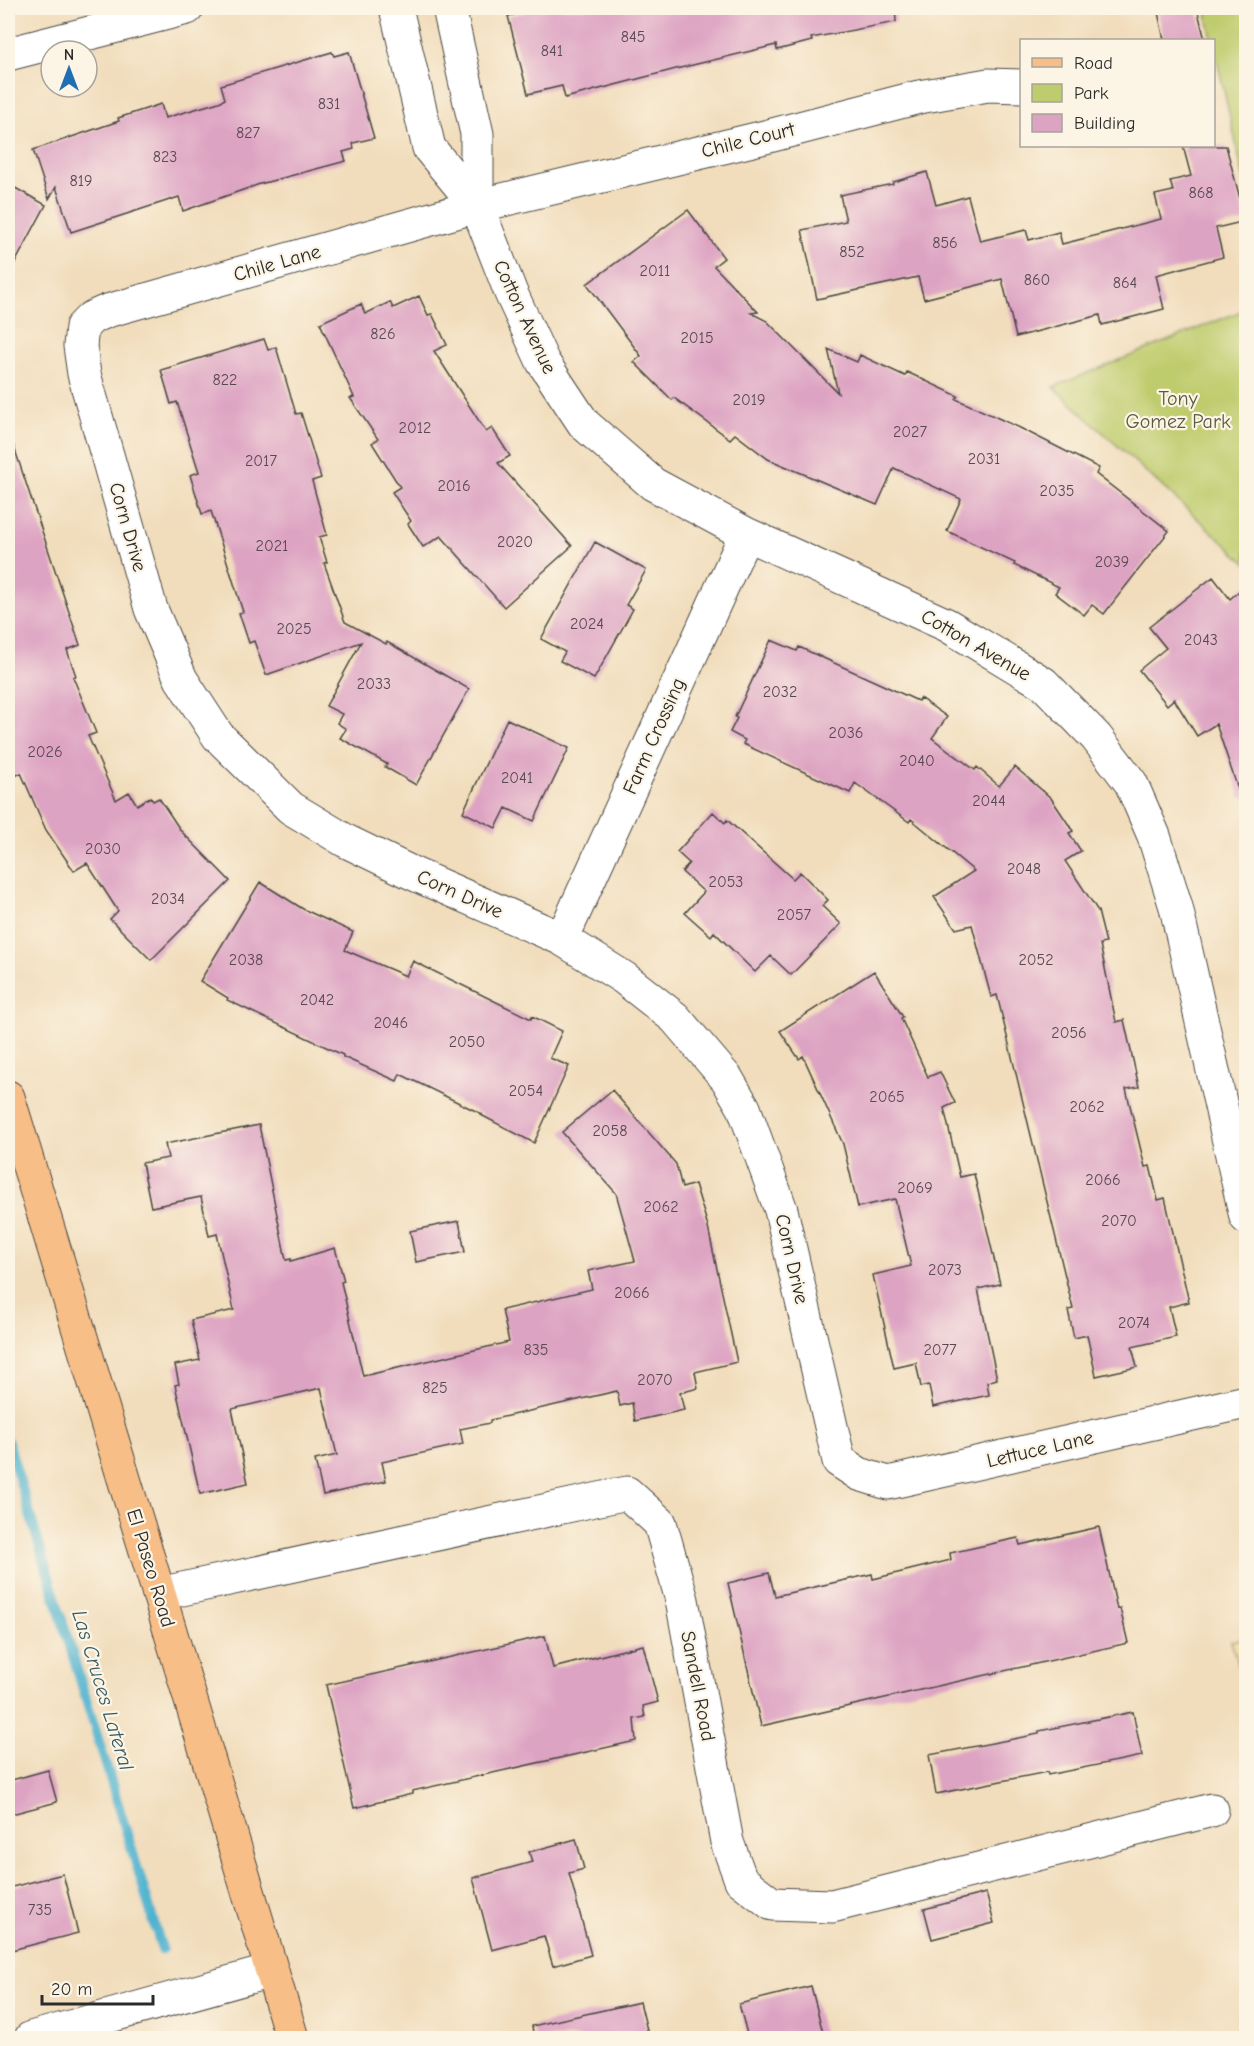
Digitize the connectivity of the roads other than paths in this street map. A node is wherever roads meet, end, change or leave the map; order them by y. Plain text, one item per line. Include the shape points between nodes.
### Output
1 (187, 8) edge
2 (396, 8) edge
3 (448, 8) edge
4 (8, 54) edge
5 (1020, 86) edge
6 (477, 206) junction
7 (81, 327) joint
8 (746, 534) junction
9 (562, 939) junction
10 (8, 1097) edge
11 (1246, 1217) edge
12 (1246, 1402) edge
13 (839, 1461) joint
14 (159, 1593) junction
15 (1212, 1810) dead end
16 (271, 1971) junction
17 (31, 2038) edge
18 (292, 2038) edge

1 - 4 street
2 - 6 street, Cotton Avenue via 429,148
3 - 6 street, Cotton Avenue via 477,134
5 - 6 street, Chile Court via 988,85 919,97
6 - 7 street, Chile Lane via 107,310
6 - 8 street, Cotton Avenue via 543,362 584,424 653,484
7 - 9 street, Corn Drive via 84,374 151,609 181,679 218,736 291,808 346,841
8 - 9 street, Farm Crossing
8 - 11 street, Cotton Avenue via 947,624 1043,683 1096,737 1131,783 1154,836 1176,907
9 - 13 street, Corn Drive via 624,978 675,1018 727,1079 744,1108 781,1210
10 - 14 main road, El Paseo Road
12 - 13 street, Lettuce Lane via 888,1483 859,1474
14 - 15 street, Sandell Road via 627,1493 660,1522 682,1600 727,1842 741,1880 771,1904 832,1906
14 - 16 main road, El Paseo Road
16 - 17 street
16 - 18 main road, El Paseo Road

